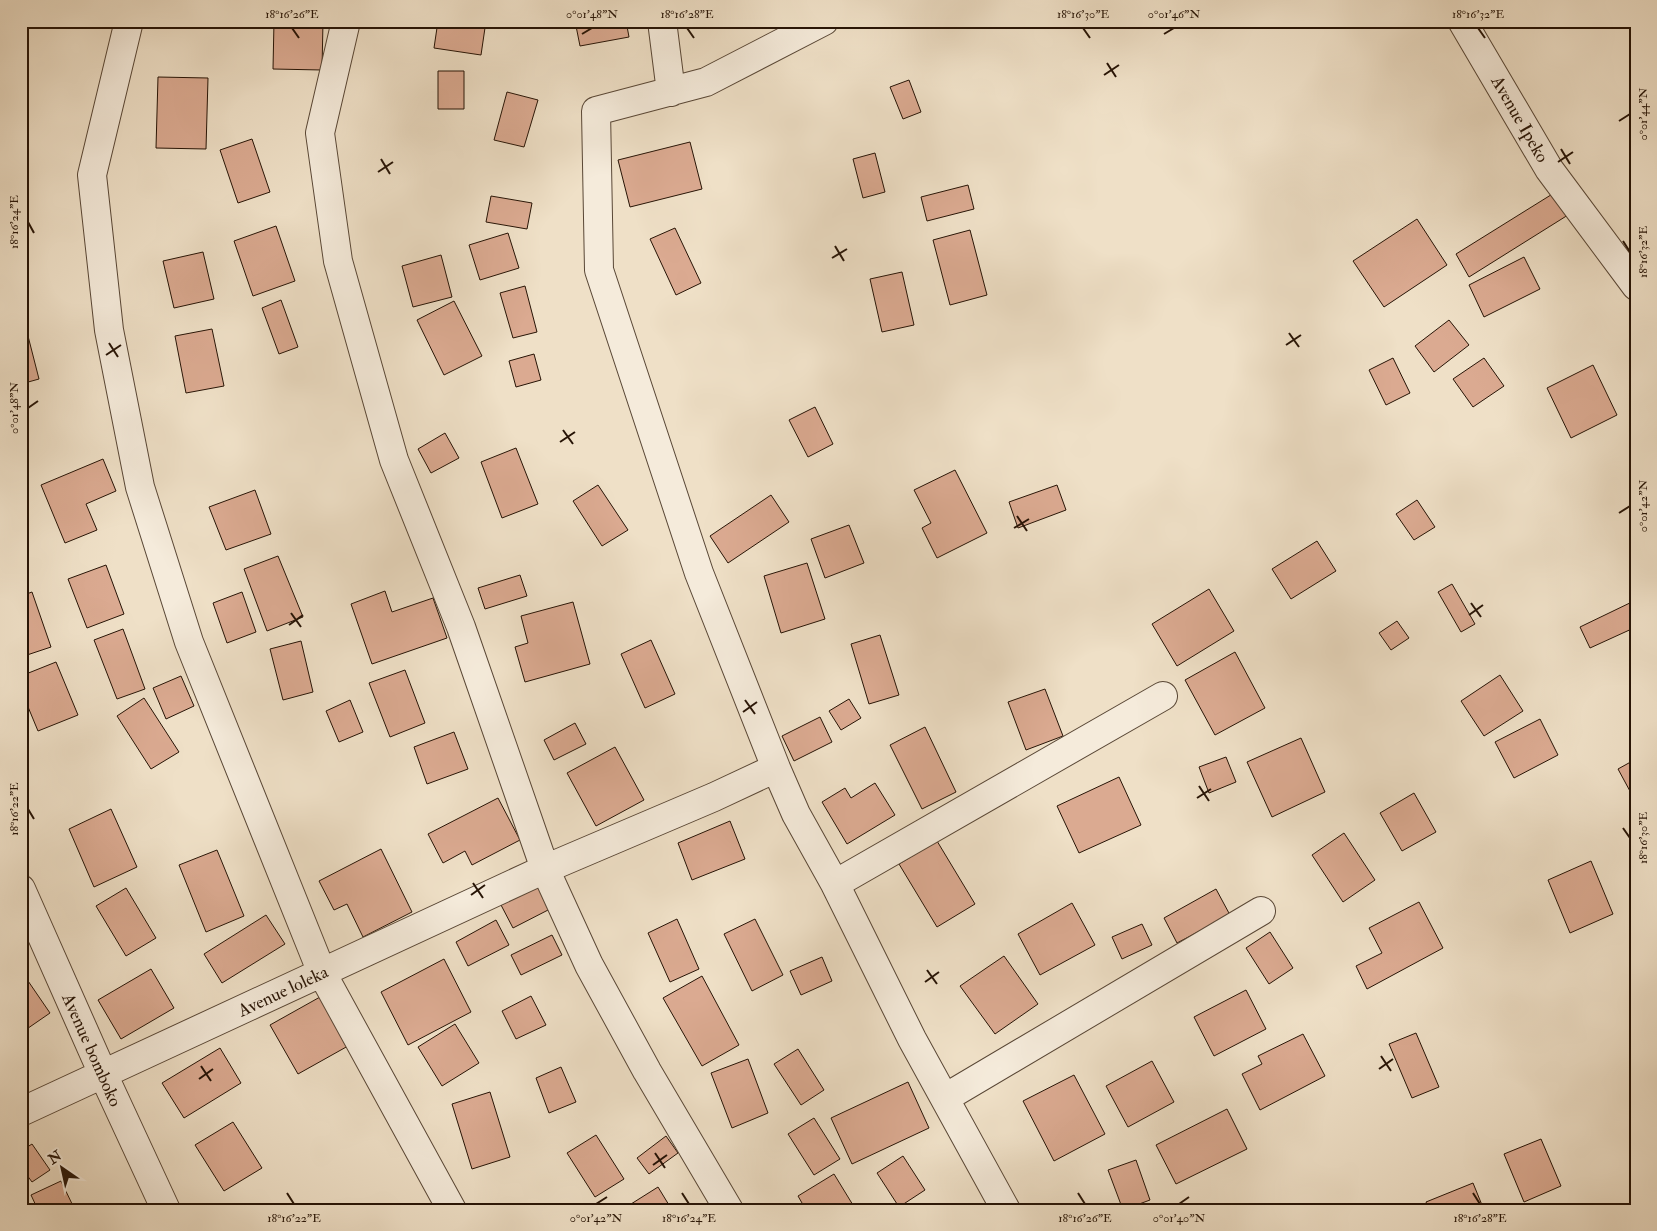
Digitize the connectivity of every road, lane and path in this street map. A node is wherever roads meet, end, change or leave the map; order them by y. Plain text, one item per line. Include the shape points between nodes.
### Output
1 (129, 21) edge
2 (346, 21) edge
3 (662, 21) edge
4 (824, 21) edge
5 (1462, 21) edge
6 (671, 92) junction
7 (1636, 286) edge
8 (1163, 696) dead end
9 (776, 768) junction
10 (545, 869) junction
11 (835, 884) junction
12 (21, 889) edge
13 (1261, 911) dead end
14 (322, 973) junction
15 (102, 1074) junction
16 (945, 1098) junction
17 (21, 1112) edge
18 (166, 1210) edge
19 (452, 1210) edge
20 (729, 1210) edge
21 (1006, 1210) edge

1 - 14 street via 92,175 109,330 140,487 189,642
2 - 10 street via 320,133 338,261 394,460 461,627
3 - 6 street
4 - 6 street via 706,82
5 - 7 street, Avenue Ipeko via 1549,169
6 - 9 street via 596,111 599,270 699,573
8 - 11 street
9 - 10 street, Avenue loleka
9 - 11 street via 796,814
10 - 14 street, Avenue loleka
10 - 20 street via 588,965
11 - 16 street
12 - 15 street, Avenue bomboko
13 - 16 street
14 - 15 street, Avenue loleka
14 - 19 street
15 - 17 street, Avenue loleka
15 - 18 street, Avenue bomboko
16 - 21 street

